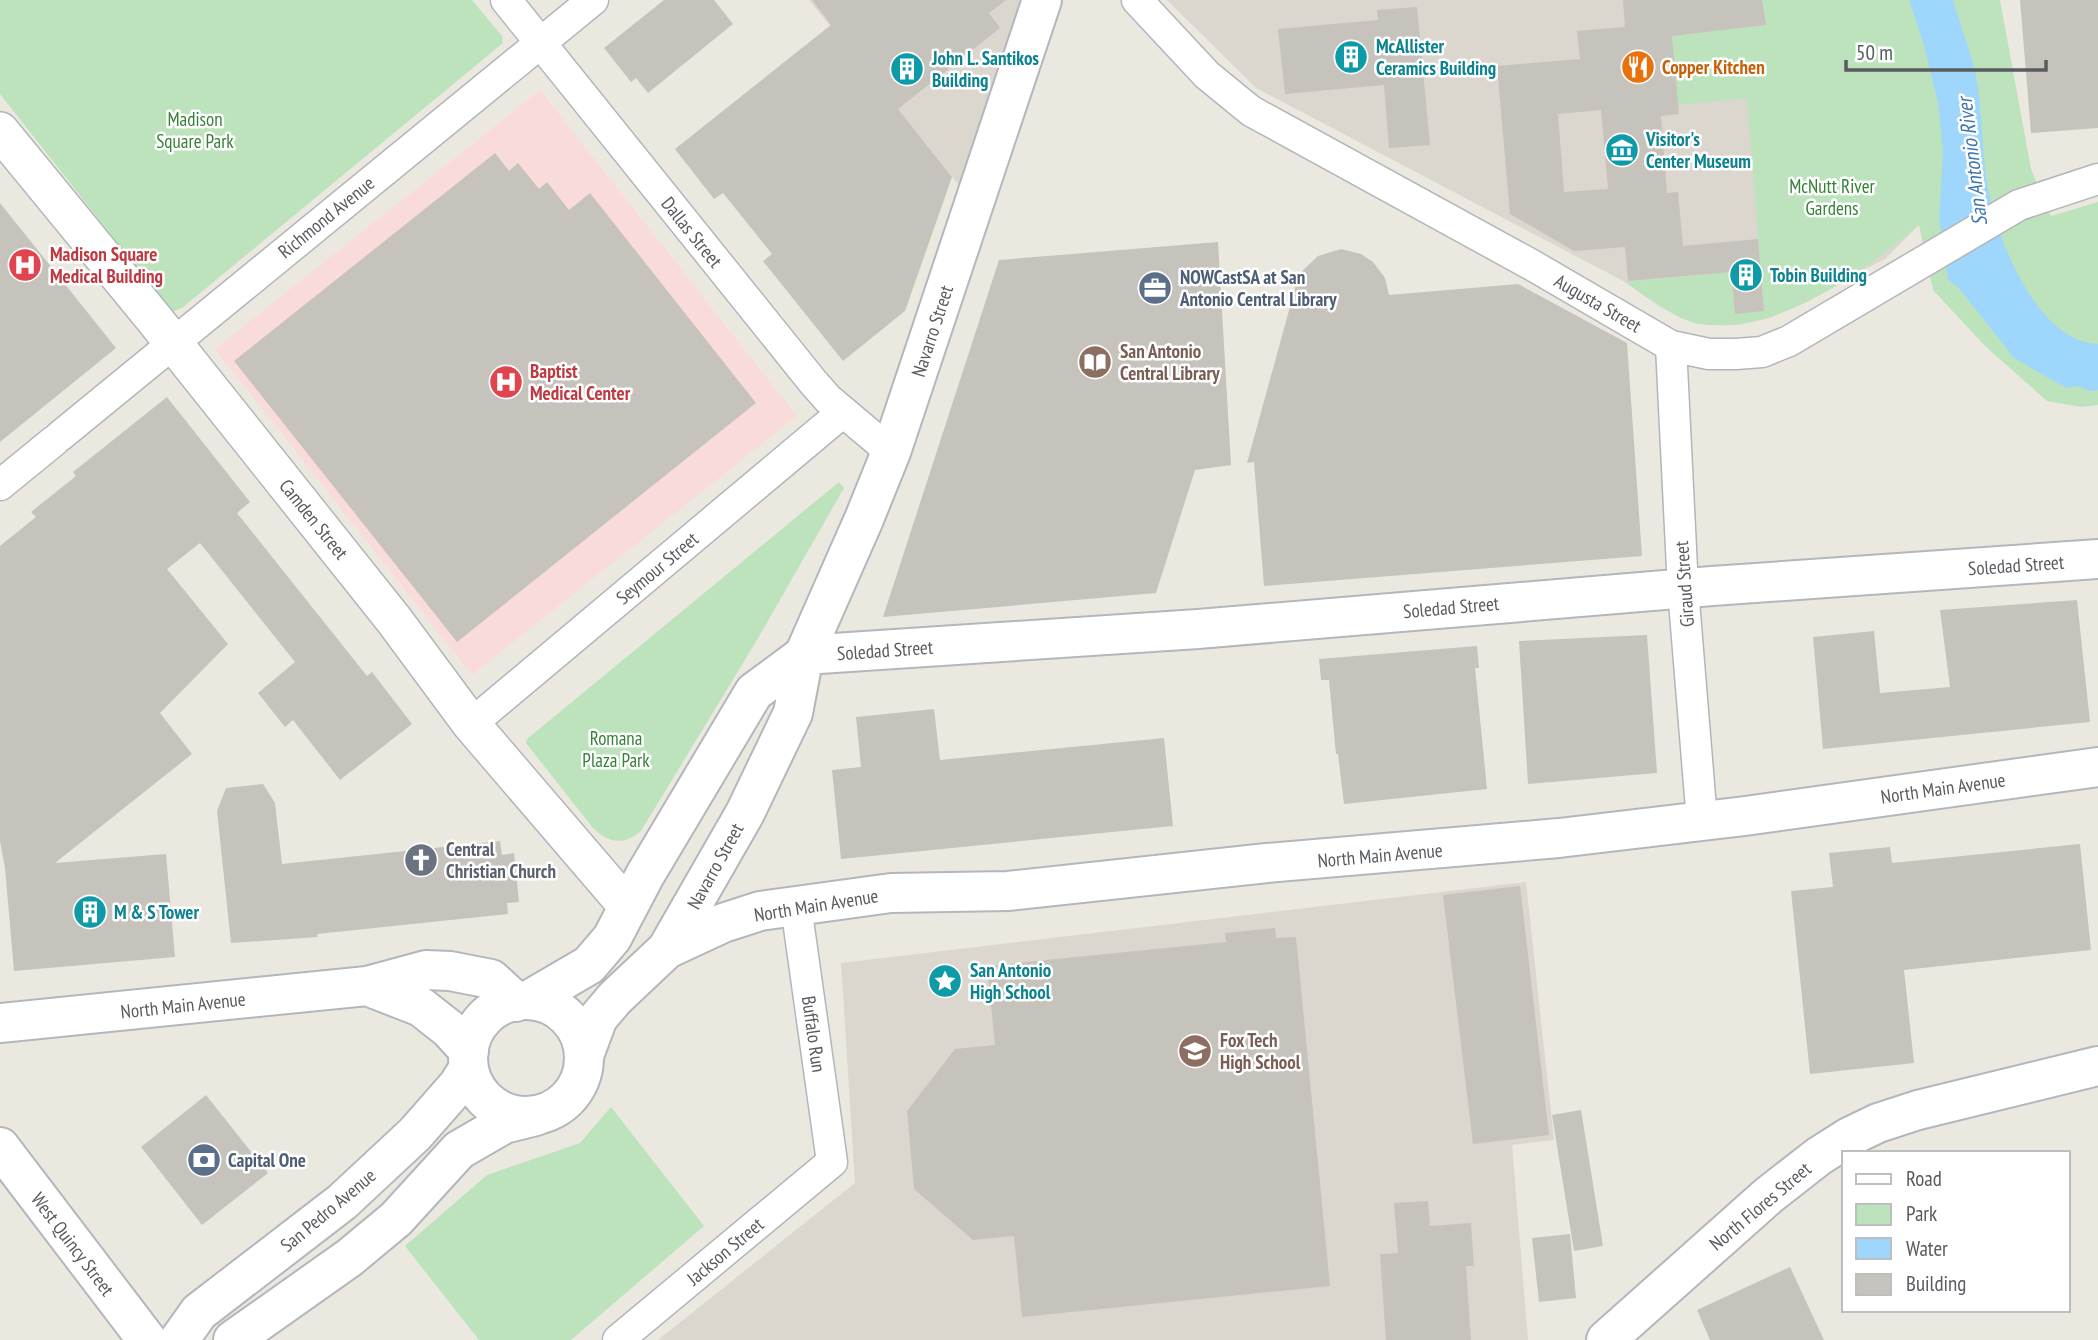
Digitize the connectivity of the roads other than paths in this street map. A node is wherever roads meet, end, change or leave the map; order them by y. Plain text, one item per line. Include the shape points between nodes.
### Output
1 (506, 0) edge
2 (593, 0) edge
3 (1042, 0) edge
4 (1137, 0) edge
5 (540, 43) junction
6 (0, 131) edge
7 (2098, 179) edge
8 (173, 342) junction
9 (1671, 346) junction
10 (843, 412) junction
11 (891, 452) junction
12 (0, 485) edge
13 (2098, 559) edge
14 (1683, 589) junction
15 (804, 655) junction
16 (471, 724) junction
17 (2098, 767) edge
18 (1702, 821) junction
19 (627, 906) junction
20 (796, 906) junction
21 (667, 948) junction
22 (367, 986) junction
23 (522, 1001) junction
24 (0, 1023) edge
25 (585, 1053) junction
26 (468, 1060) junction
27 (2098, 1066) edge
28 (536, 1116) junction
29 (0, 1147) edge
30 (832, 1162) joint
31 (147, 1340) edge
32 (179, 1340) edge
33 (233, 1340) edge
34 (618, 1340) edge
35 (1606, 1340) edge

1 - 5 street, Dallas Street
2 - 5 street, Richmond Avenue
3 - 11 main road, Navarro Street
4 - 9 street, Augusta Street via 1207,75 1251,111
5 - 8 street, Richmond Avenue
5 - 10 street, Dallas Street via 813,382
6 - 8 street, Camden Street
7 - 9 street, Augusta Street via 2019,205 1806,333 1762,352 1709,354
8 - 12 street, Richmond Avenue
8 - 16 street, Camden Street
9 - 14 street, Giraud Street
10 - 11 street, Dallas Street
10 - 16 street, Seymour Street
11 - 15 main road, Navarro Street
13 - 14 main road, Soledad Street
14 - 15 main road, Soledad Street
14 - 18 street, Giraud Street
15 - 19 main road, Navarro Street via 754,692
15 - 21 main road, Navarro Street via 793,713 745,813
16 - 19 street, Camden Street
17 - 18 main road, North Main Avenue
18 - 20 main road, North Main Avenue via 1008,891 891,893
19 - 23 main road, Navarro Street via 612,938 589,965
20 - 21 main road, North Main Avenue via 723,923
20 - 30 street, Buffalo Run
21 - 25 main road, Navarro Street via 598,1018
22 - 23 main road, North Main Avenue via 426,970 450,971 491,979
22 - 24 main road, North Main Avenue
22 - 26 main road, North Main Avenue via 421,1007 449,1029
23 - 25 main road via 548,1002 569,1017 577,1026
23 - 26 main road via 489,1014 476,1031
25 - 28 main road via 570,1096
26 - 28 main road via 472,1083 491,1104 516,1115
26 - 32 main road, San Pedro Avenue via 458,1085 415,1134 342,1202 199,1312
27 - 35 main road, North Flores Street via 1918,1110 1849,1137 1769,1195
28 - 33 main road via 504,1124 459,1150 396,1219
29 - 31 main road, West Quincy Street
30 - 34 street, Jackson Street

